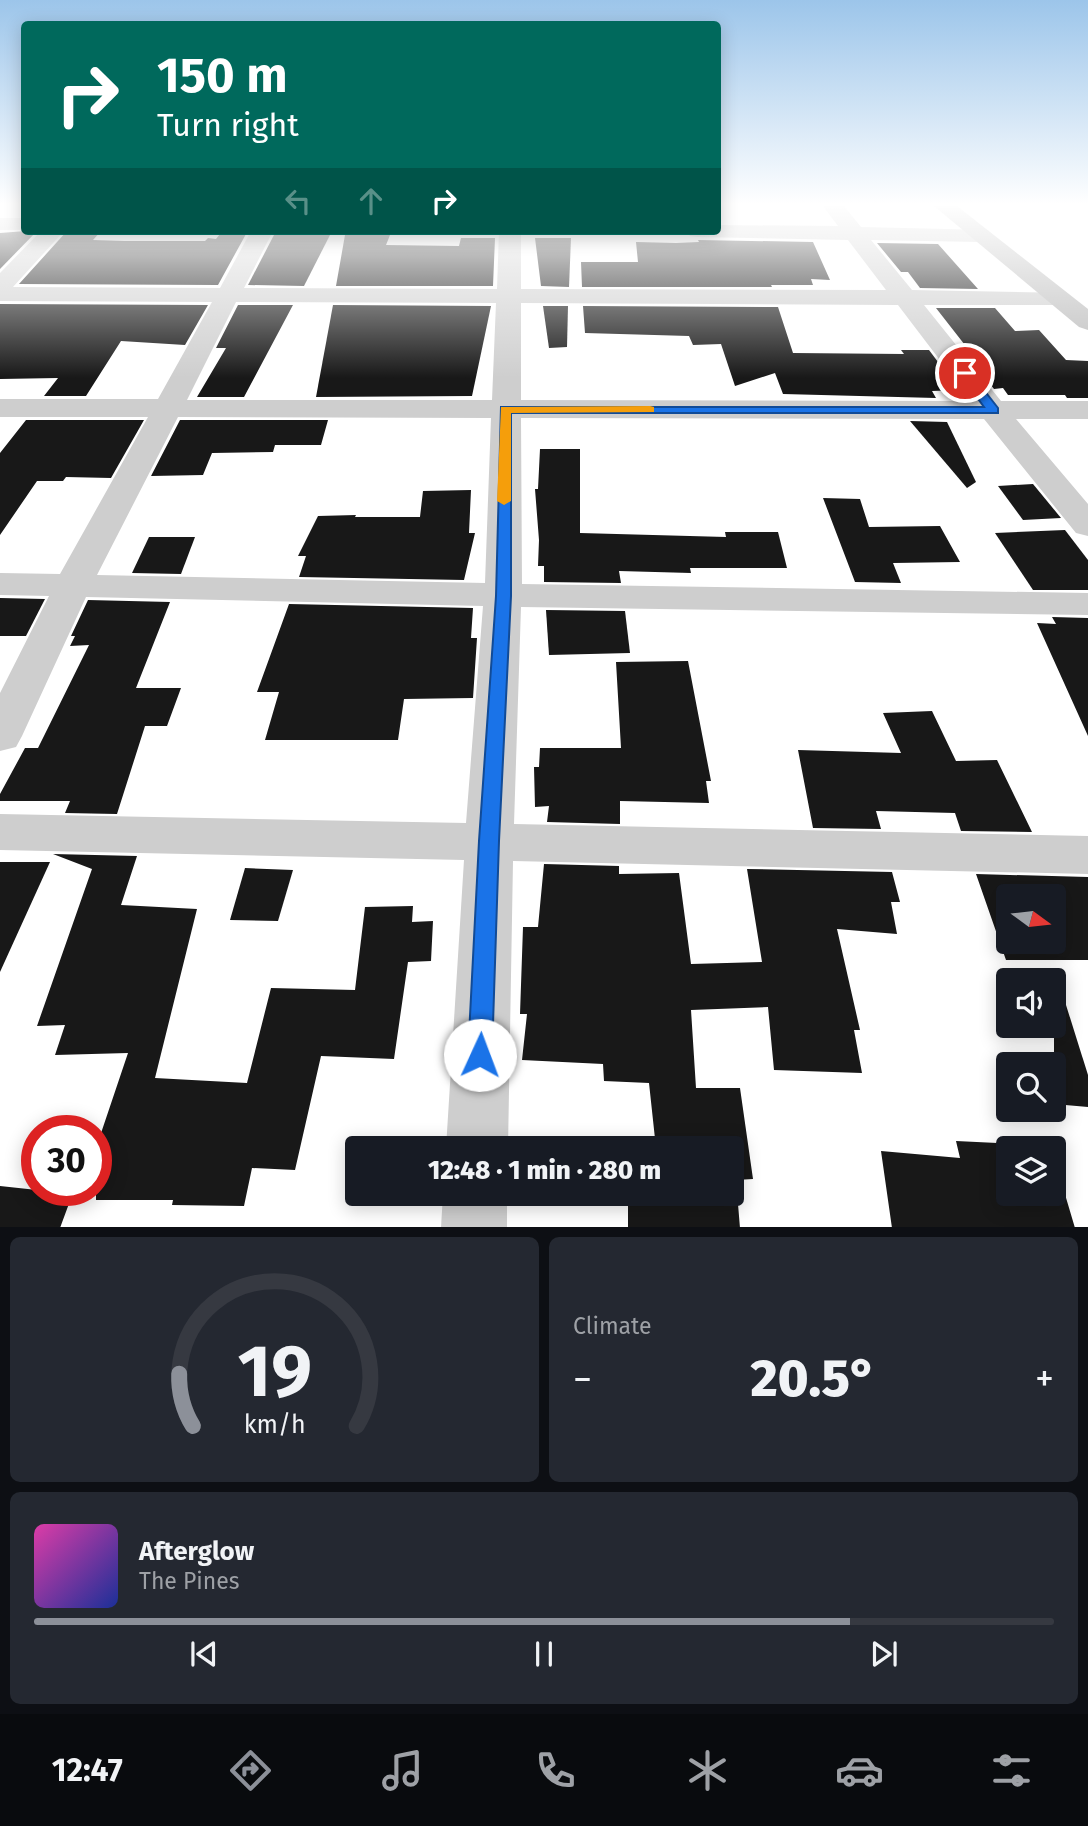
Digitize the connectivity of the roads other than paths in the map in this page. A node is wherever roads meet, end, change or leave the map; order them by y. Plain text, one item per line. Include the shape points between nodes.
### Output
1 (22, 263) edge
2 (245, 263) edge
3 (510, 263) edge
4 (879, 263) edge
5 (1015, 263) edge
6 (0, 287) edge
7 (0, 294) edge
8 (228, 295) junction
9 (509, 298) junction
10 (1058, 298) junction
11 (907, 299) junction
12 (1088, 322) edge
13 (0, 408) edge
14 (167, 409) junction
15 (505, 409) junction
16 (993, 410) junction
17 (1088, 410) edge
18 (1088, 526) edge
19 (0, 584) edge
20 (73, 586) junction
21 (503, 596) junction
22 (1088, 604) edge
23 (0, 736) edge
24 (0, 832) edge
25 (489, 841) junction
26 (1088, 855) edge
27 (477, 1136) edge
28 (475, 1206) edge
29 (474, 1227) edge

1 - 6 street
2 - 8 street
3 - 9 street
4 - 11 street
5 - 10 street
7 - 8 street
8 - 9 street
8 - 14 street
9 - 11 street
9 - 15 street
10 - 11 street
10 - 12 street
11 - 16 street
13 - 14 street
14 - 15 street
14 - 20 street
15 - 16 street
15 - 21 street
16 - 17 street
16 - 18 street
19 - 20 street
20 - 21 street
20 - 23 street
21 - 22 street
21 - 25 street
24 - 25 street
25 - 26 street
25 - 27 street
28 - 29 street

